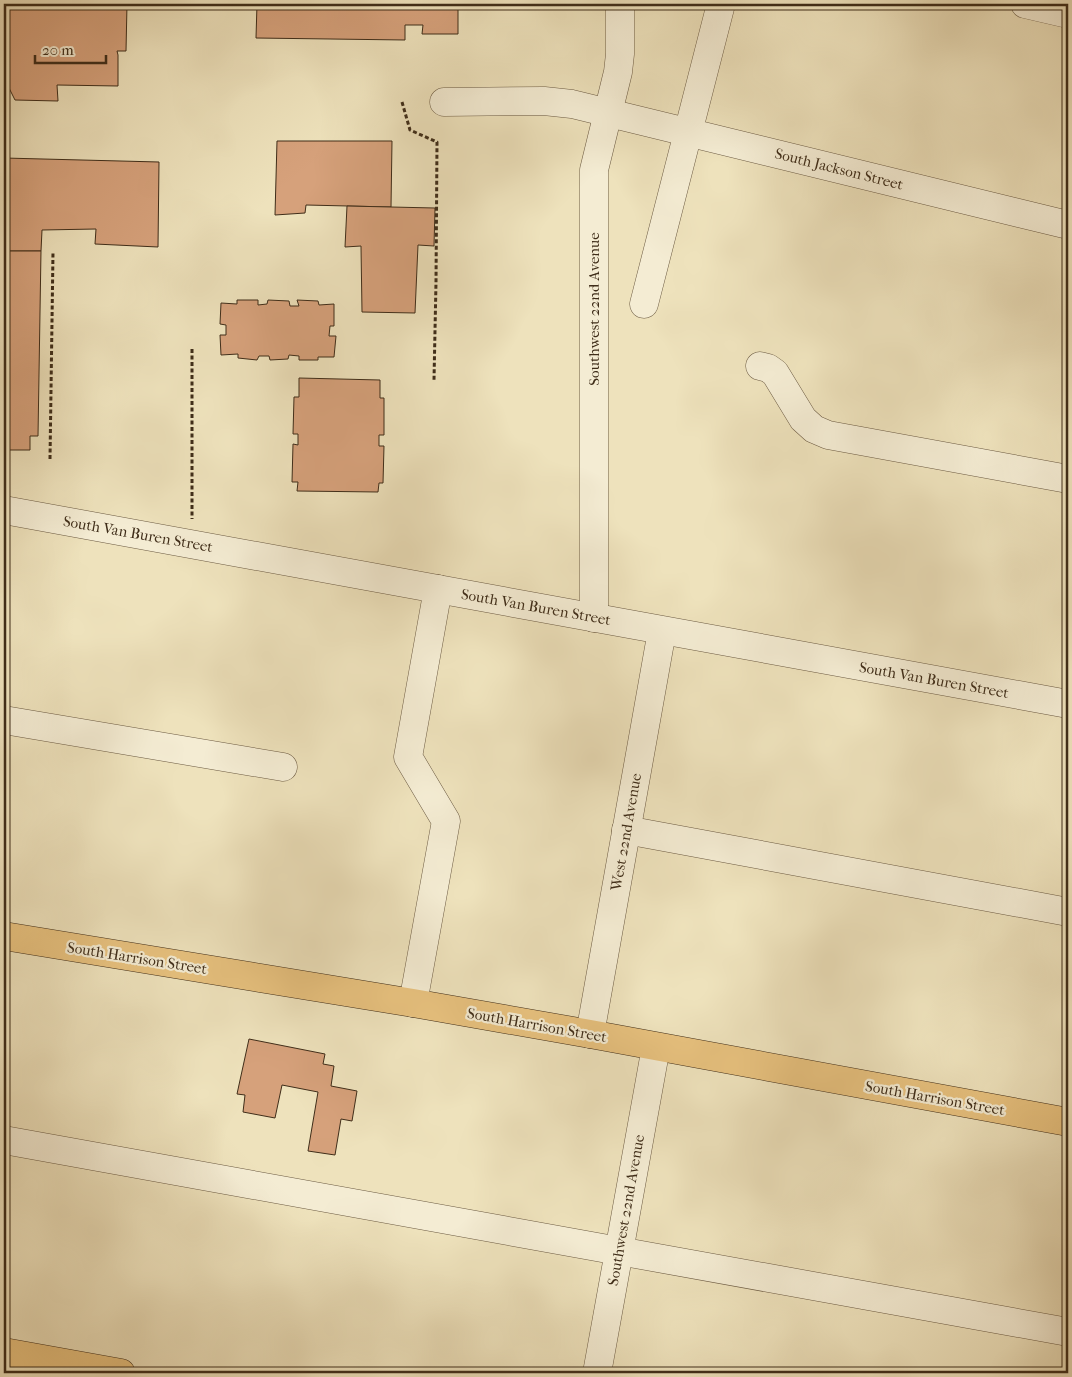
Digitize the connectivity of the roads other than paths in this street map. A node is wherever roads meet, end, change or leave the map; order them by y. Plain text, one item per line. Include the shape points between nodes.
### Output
1 (620, 4) edge
2 (721, 4) edge
3 (1025, 4) edge
4 (1068, 14) edge
5 (444, 102) dead end
6 (609, 113) junction
7 (688, 132) junction
8 (1068, 225) edge
9 (644, 304) dead end
10 (760, 366) dead end
11 (1068, 479) edge
12 (4, 510) edge
13 (438, 589) junction
14 (594, 618) junction
15 (662, 631) junction
16 (1068, 704) edge
17 (4, 720) edge
18 (283, 767) dead end
19 (626, 830) junction
20 (1068, 912) edge
21 (4, 936) edge
22 (412, 1003) junction
23 (590, 1034) junction
24 (656, 1047) junction
25 (1068, 1122) edge
26 (4, 1140) edge
27 (619, 1250) junction
28 (1068, 1332) edge
29 (4, 1352) edge
30 (121, 1373) edge
31 (597, 1373) edge

1 - 6 street, Southwest 22nd Avenue via 620,54
2 - 7 street
3 - 4 street
5 - 6 street, South Jackson Street via 559,102
6 - 7 street, South Jackson Street
6 - 14 street, Southwest 22nd Avenue via 594,170
7 - 8 street, South Jackson Street
7 - 9 street
10 - 11 street via 775,373 803,419 828,435
12 - 13 street, South Van Buren Street
13 - 14 street, South Van Buren Street
13 - 22 street via 408,757 446,821
14 - 15 street, South Van Buren Street
15 - 16 street, South Van Buren Street
15 - 19 street, West 22nd Avenue
17 - 18 street
19 - 20 street
19 - 23 street, West 22nd Avenue
21 - 22 main road, South Harrison Street
22 - 23 main road, South Harrison Street
23 - 24 main road, South Harrison Street
24 - 25 main road, South Harrison Street
24 - 27 street, Southwest 22nd Avenue
26 - 27 street
27 - 28 street
27 - 31 street, Southwest 22nd Avenue
29 - 30 main road

